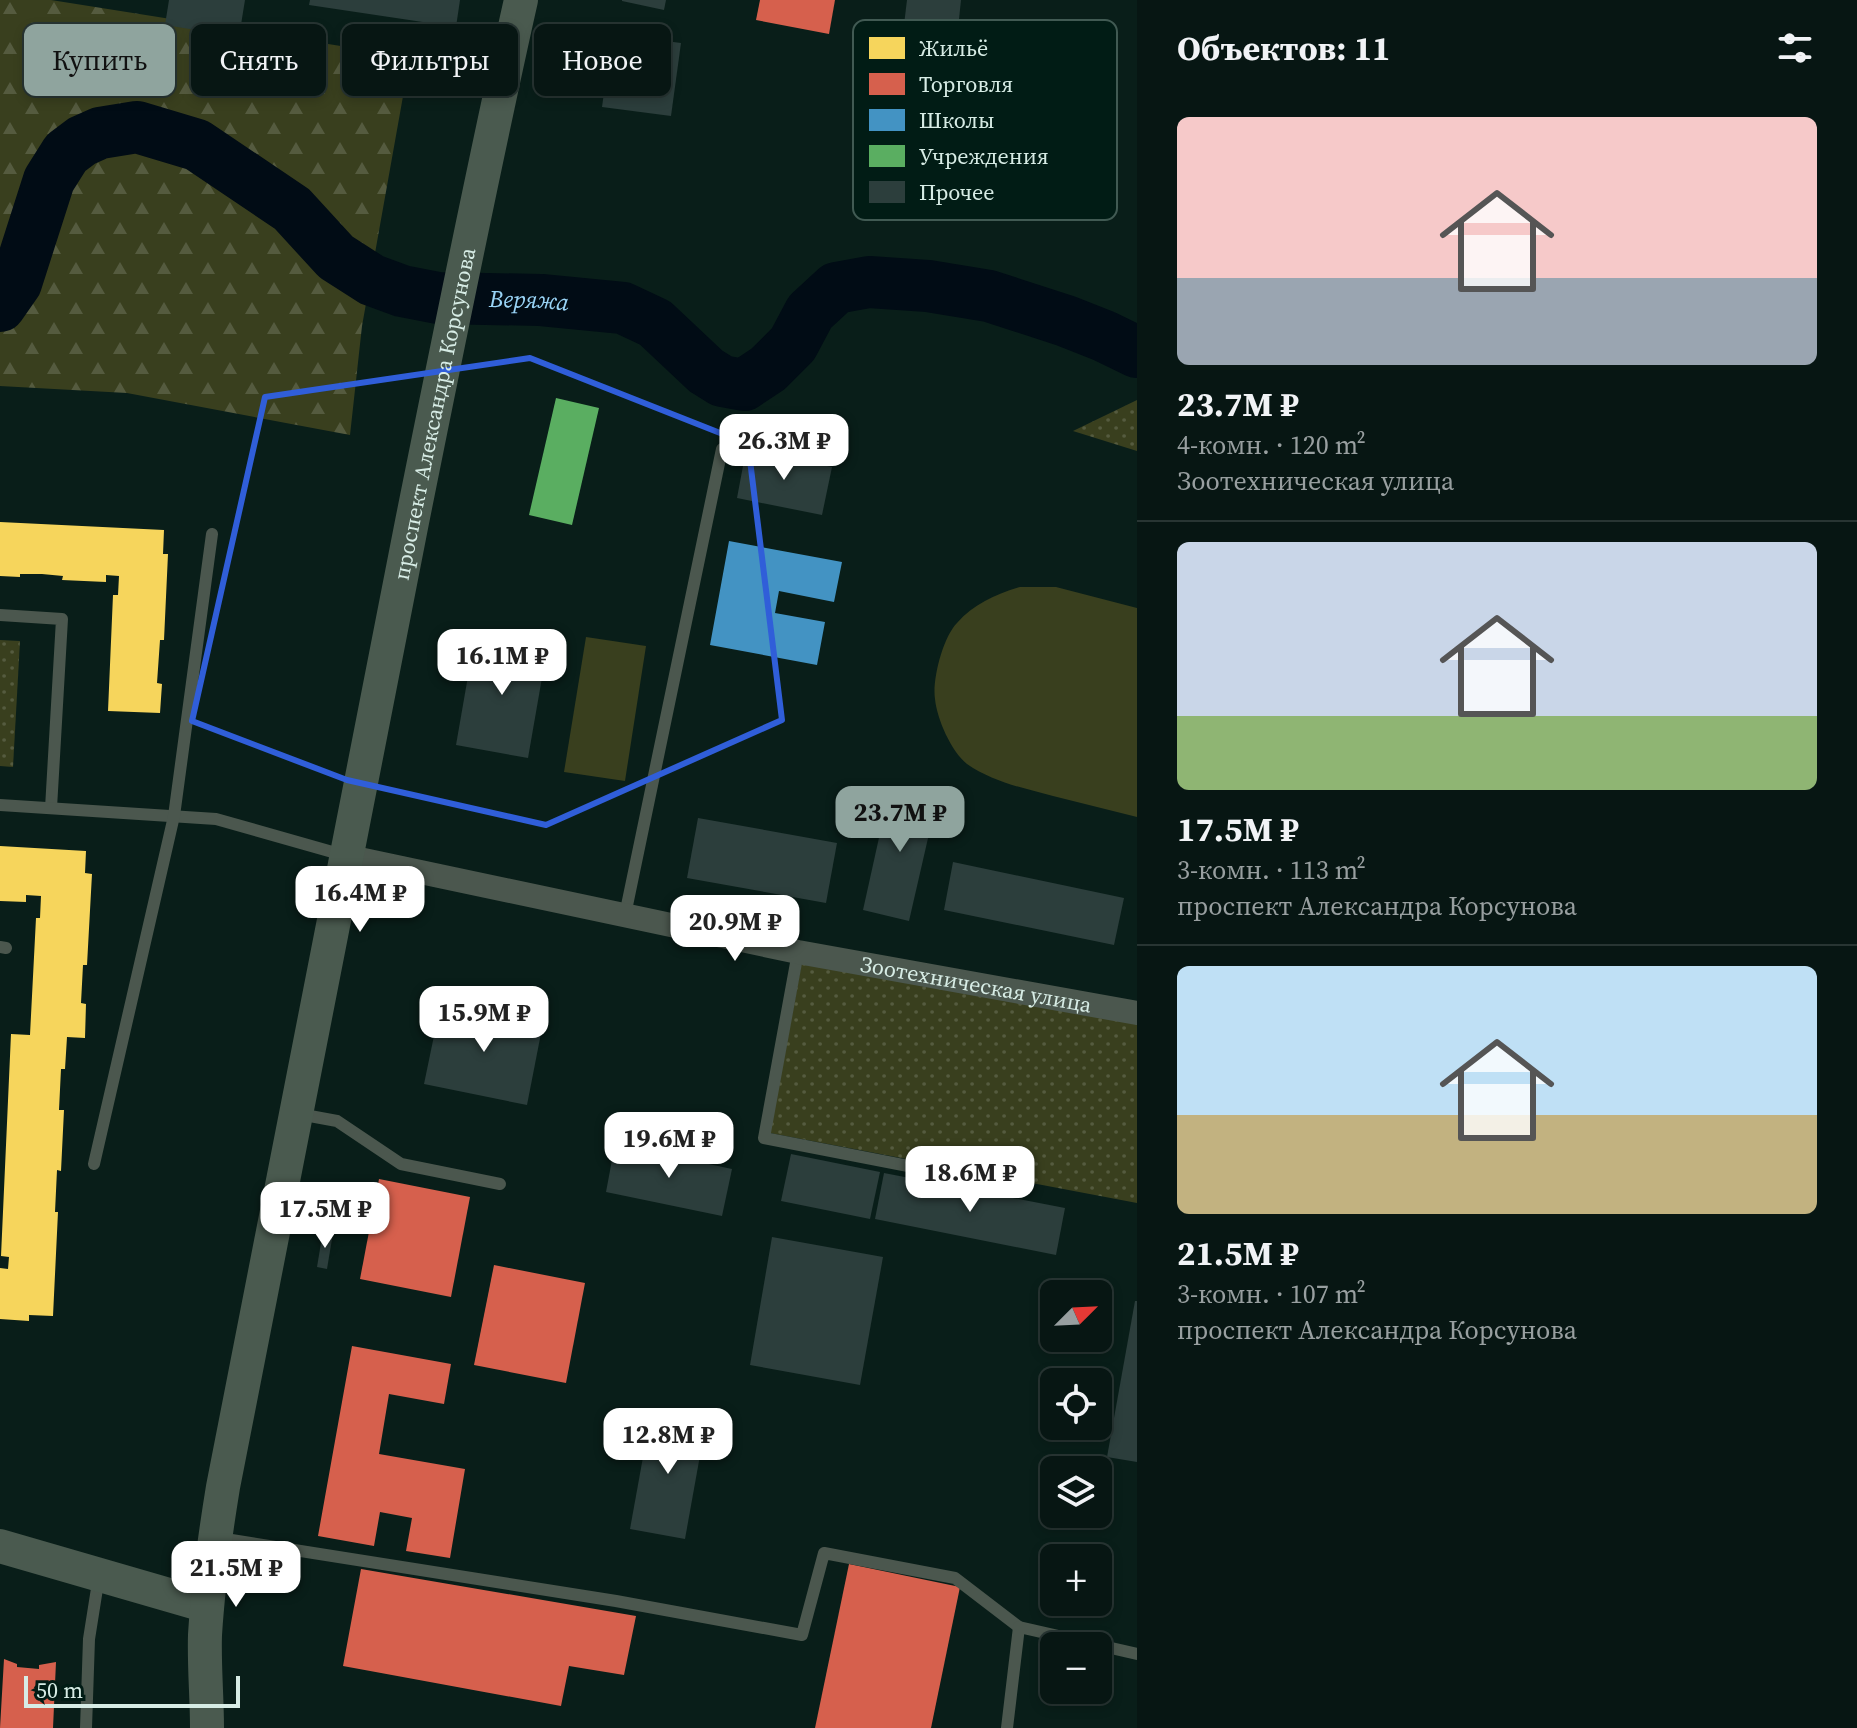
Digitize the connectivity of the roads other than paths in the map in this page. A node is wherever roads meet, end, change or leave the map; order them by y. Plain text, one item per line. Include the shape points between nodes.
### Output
1 (521, 0) edge
2 (722, 449) dead end
3 (212, 534) dead end
4 (0, 615) edge
5 (0, 805) edge
6 (51, 808) junction
7 (174, 816) junction
8 (345, 856) junction
9 (625, 915) junction
10 (798, 952) junction
11 (1137, 1013) edge
12 (296, 1113) junction
13 (94, 1164) dead end
14 (500, 1184) dead end
15 (1006, 1185) dead end
16 (215, 1537) junction
17 (0, 1546) edge
18 (99, 1575) junction
19 (207, 1606) junction
20 (1019, 1627) junction
21 (1137, 1654) edge
22 (86, 1728) edge
23 (207, 1728) edge
24 (1007, 1728) edge

1 - 8 street, проспект Александра Корсунова
2 - 9 lane
3 - 7 lane
4 - 6 lane via 62,619
5 - 6 lane
6 - 7 lane
7 - 8 lane via 216,819
7 - 13 lane
8 - 9 street, Зоотехническая улица
8 - 12 street, проспект Александра Корсунова
9 - 10 street, Зоотехническая улица
10 - 11 street, Зоотехническая улица
10 - 15 lane via 764,1138
12 - 14 lane via 337,1121 401,1164
12 - 16 street, проспект Александра Корсунова
16 - 19 street, проспект Александра Корсунова
16 - 20 lane via 802,1635 824,1553 955,1578
17 - 18 street
18 - 19 street
18 - 22 lane via 89,1639
19 - 23 street, проспект Александра Корсунова
20 - 21 lane
20 - 24 lane

